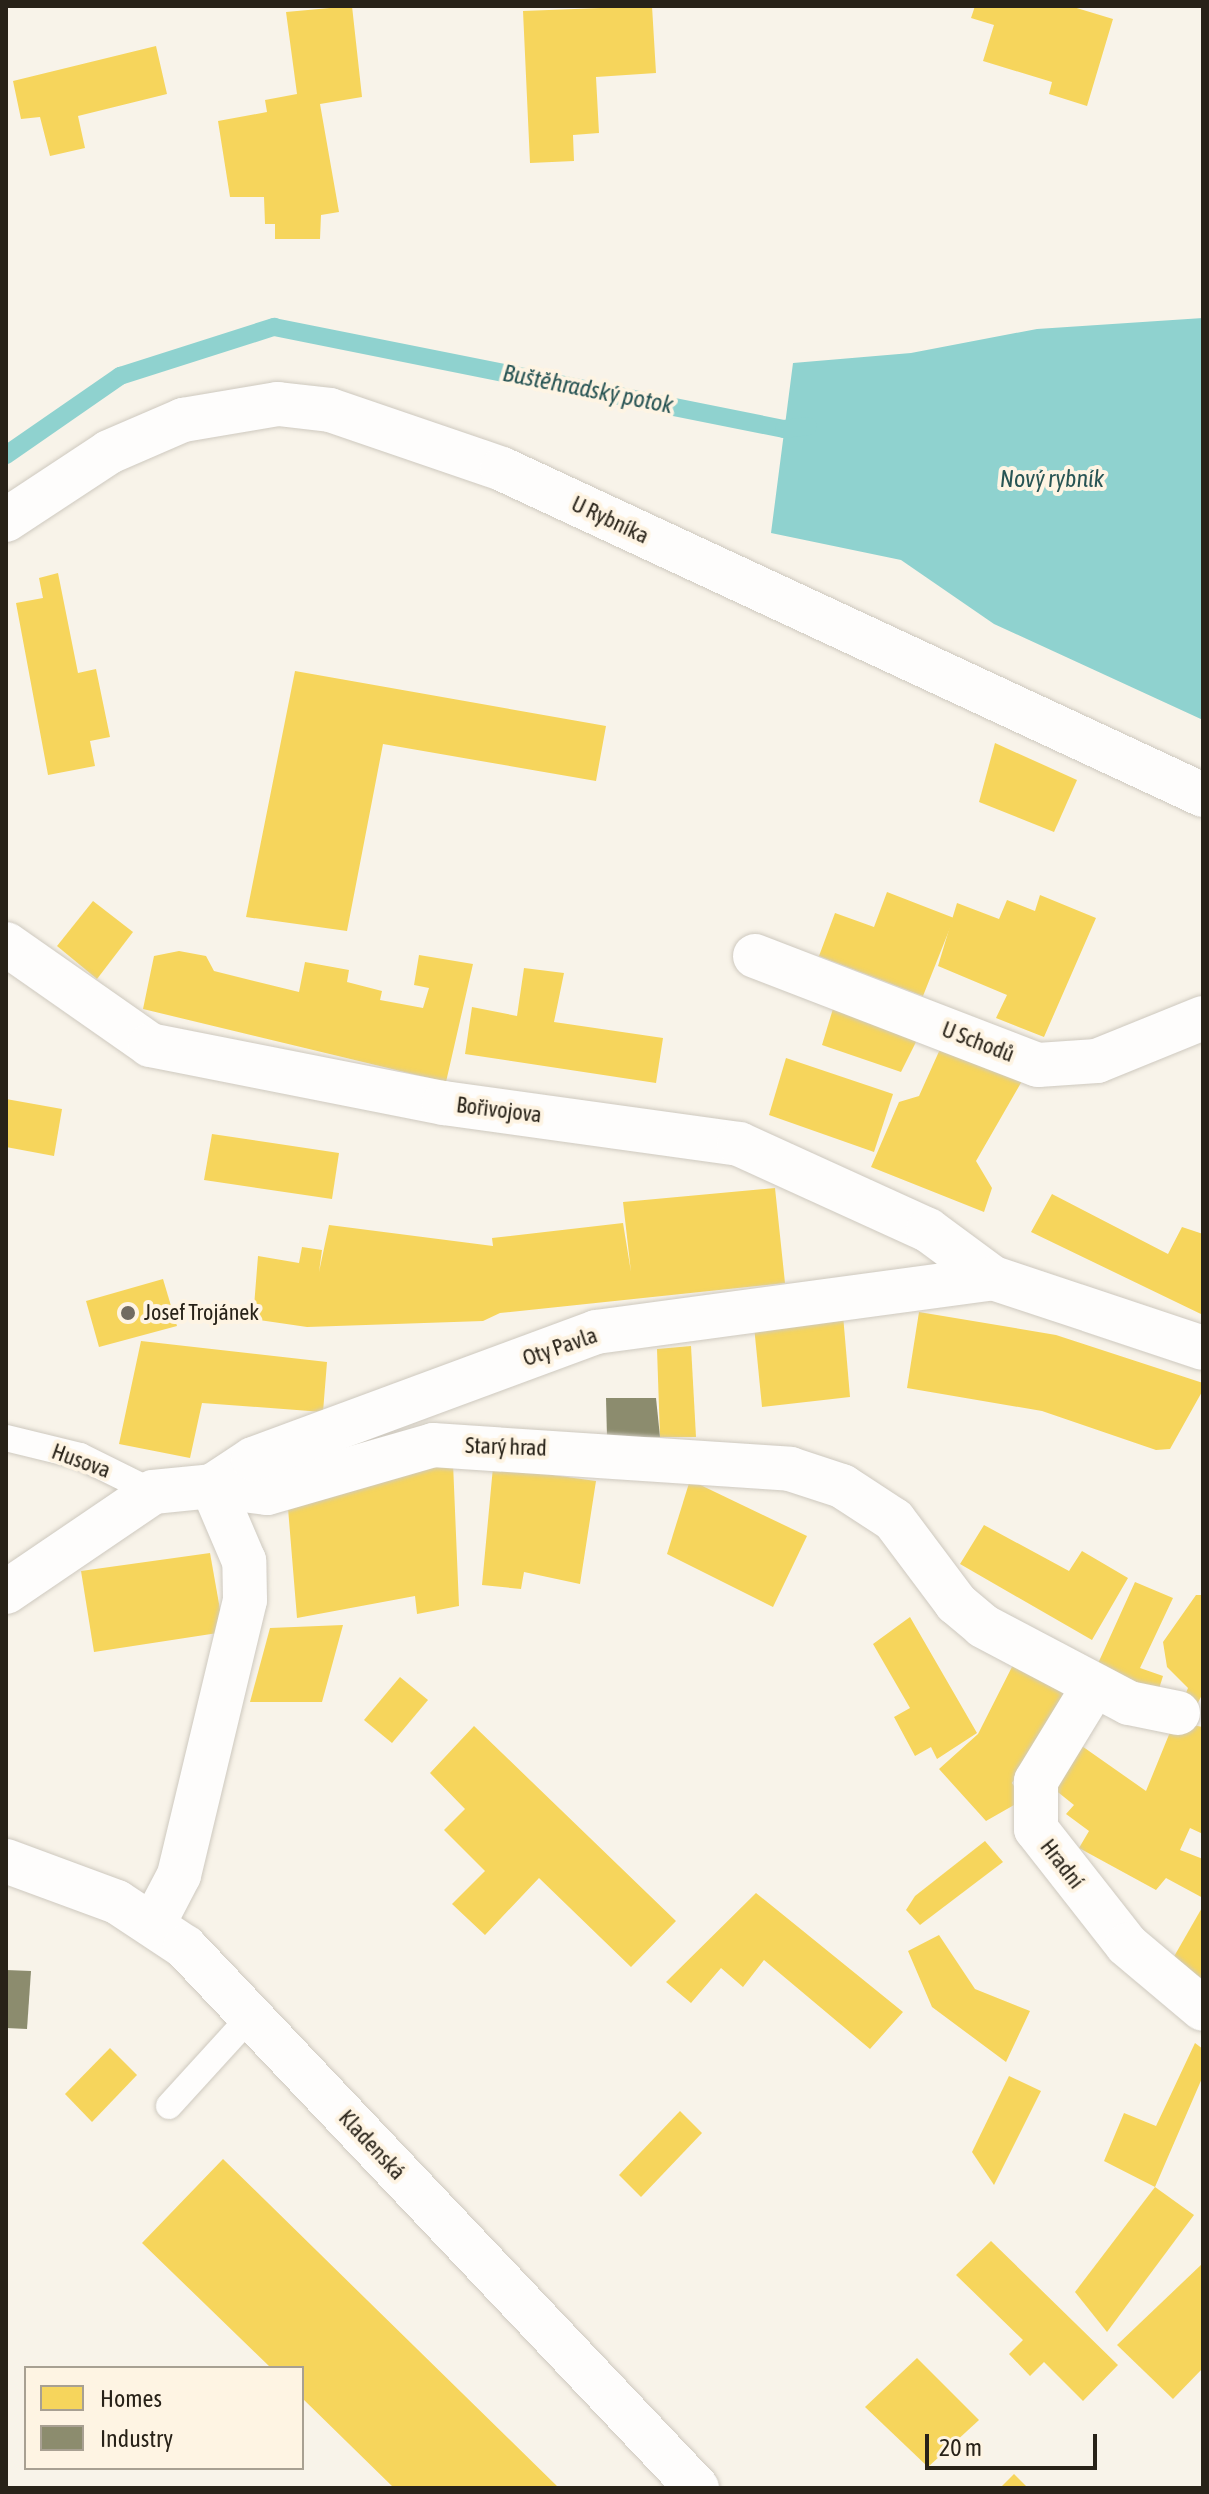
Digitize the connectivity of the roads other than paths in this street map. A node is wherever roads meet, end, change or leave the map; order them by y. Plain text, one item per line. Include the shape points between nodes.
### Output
1 (6, 520) edge
2 (1203, 795) edge
3 (6, 944) edge
4 (755, 956) dead end
5 (1203, 1018) edge
6 (993, 1278) junction
7 (1203, 1348) edge
8 (6, 1438) edge
9 (212, 1486) junction
10 (153, 1492) junction
11 (6, 1592) edge
12 (1094, 1686) junction
13 (1191, 1715) edge
14 (6, 1861) edge
15 (155, 1921) junction
16 (1203, 2009) edge
17 (251, 2016) junction
18 (169, 2106) dead end
19 (697, 2488) edge

1 - 2 street, U Rybníka via 109,452 183,420 278,404 330,410 502,469
3 - 6 street, Bořivojova via 150,1045 444,1103 739,1144 928,1230
4 - 5 street, U Schodů via 1038,1065 1097,1061
6 - 7 street, Oty Pavla
6 - 9 street, Oty Pavla via 596,1332 253,1459
8 - 10 lane, Husova via 80,1456
9 - 10 street, Oty Pavla
9 - 12 street, Starý hrad via 267,1493 433,1445 790,1469 866,1499 907,1532 967,1614
9 - 15 street via 244,1561 245,1600 179,1875
10 - 11 street, Oty Pavla
12 - 13 street, Starý hrad via 1141,1708
12 - 16 street, Hradní via 1036,1781 1036,1829 1127,1945
14 - 15 street, Kladenská
15 - 17 street, Kladenská
17 - 18 lane
17 - 19 street, Kladenská

